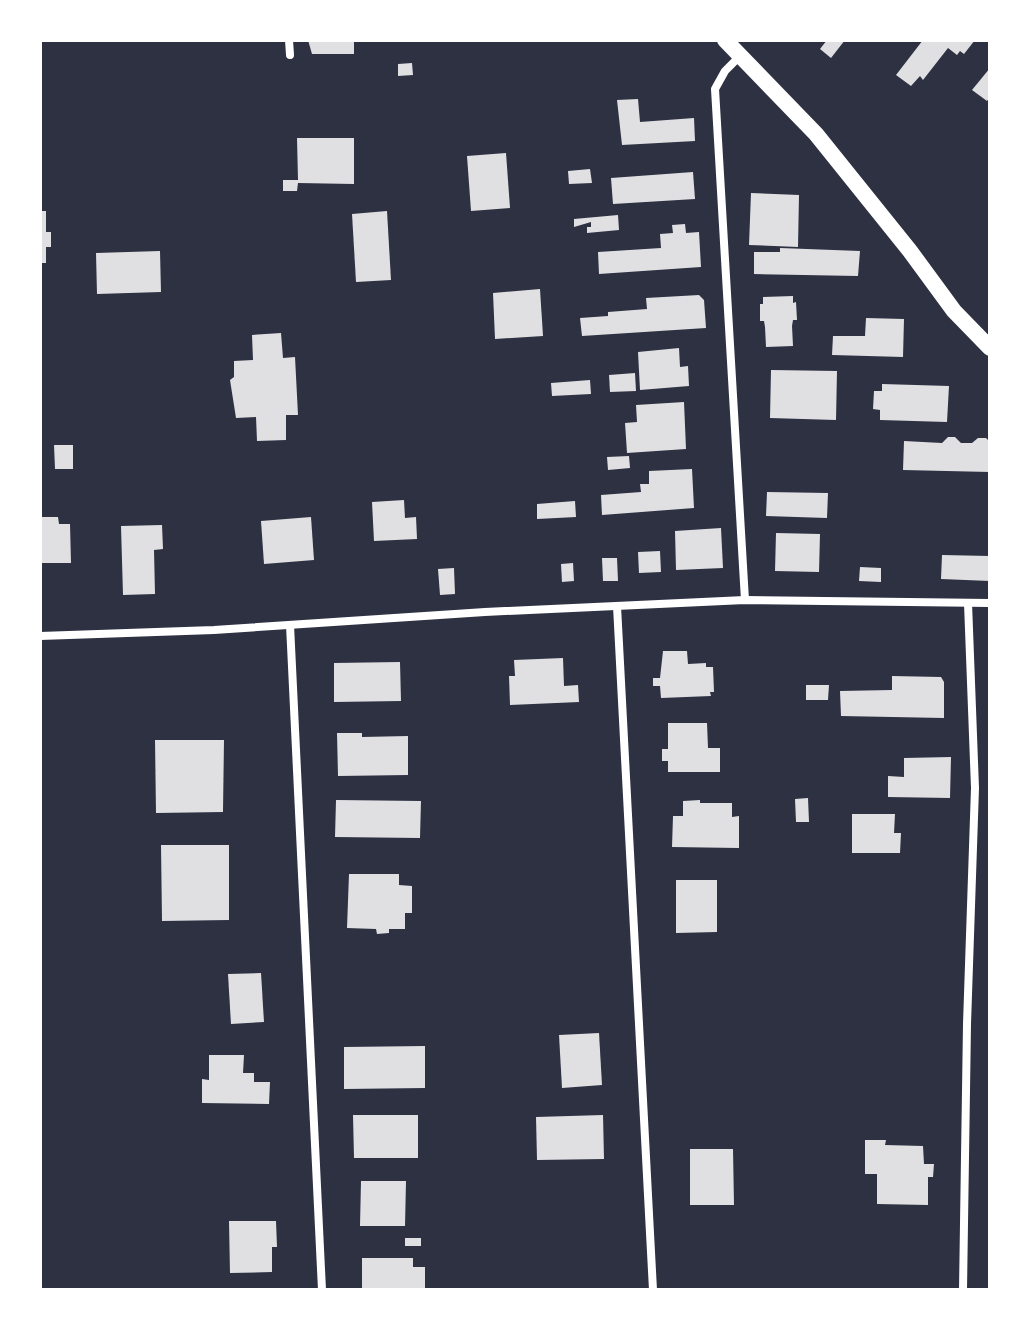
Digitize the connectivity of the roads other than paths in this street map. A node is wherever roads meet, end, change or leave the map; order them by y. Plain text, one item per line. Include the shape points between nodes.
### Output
1 (289, 40) edge
2 (725, 40) edge
3 (290, 55) dead end
4 (740, 55) junction
5 (990, 348) edge
6 (745, 600) junction
7 (968, 603) junction
8 (990, 603) edge
9 (617, 606) junction
10 (290, 625) junction
11 (40, 636) edge
12 (322, 1290) edge
13 (653, 1290) edge
14 (963, 1290) edge

1 - 3 street
2 - 4 main road
4 - 5 main road via 816,134 954,311
4 - 6 street via 715,89
6 - 7 street
6 - 9 street
7 - 8 street
7 - 14 street via 975,788
9 - 10 street
9 - 13 street
10 - 11 street
10 - 12 street

